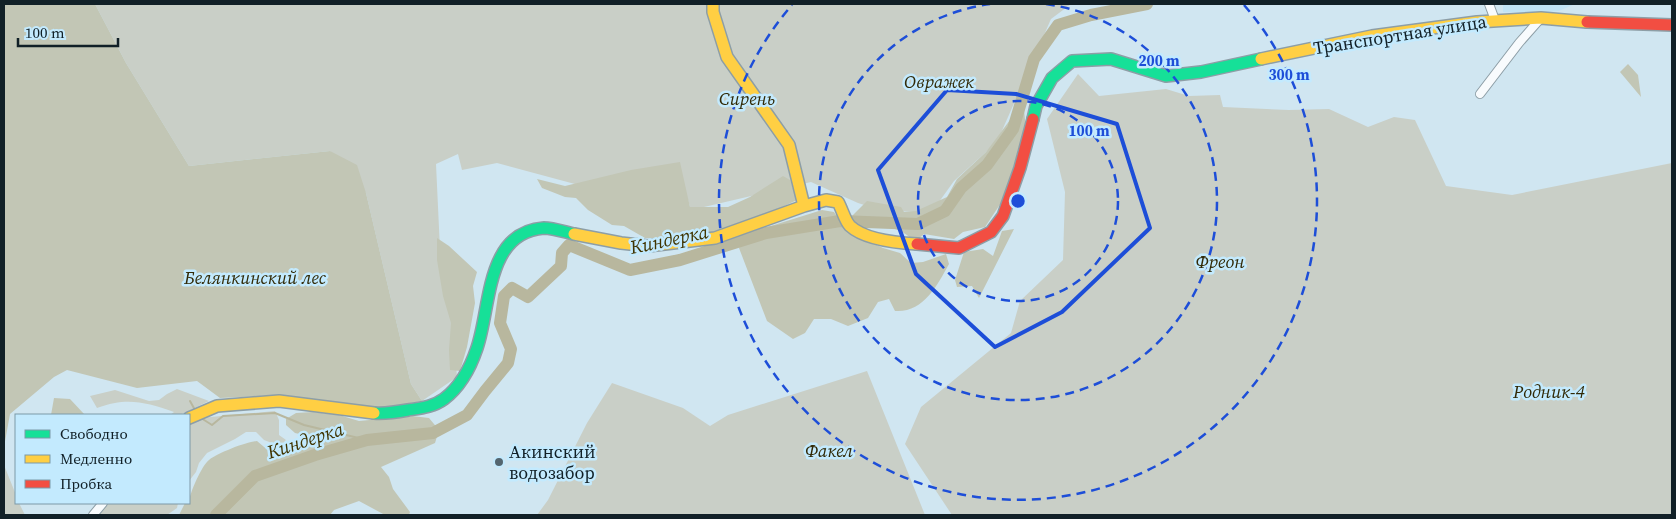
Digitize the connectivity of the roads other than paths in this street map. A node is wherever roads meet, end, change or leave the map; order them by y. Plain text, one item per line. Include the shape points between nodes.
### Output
1 (712, 4) edge
2 (1489, 4) edge
3 (1541, 18) junction
4 (1495, 20) junction
5 (1672, 25) edge
6 (1480, 94) dead end
7 (804, 206) junction
8 (190, 418) edge
9 (102, 504) edge
10 (93, 515) edge

1 - 7 street via 727,57 789,146
2 - 4 street
3 - 4 street, Транспортная улица
3 - 5 street, Транспортная улица via 1605,24
3 - 6 street
4 - 7 street, Транспортная улица via 1372,36 1201,72 1166,76 1111,59 1072,61 1052,78 1036,106 1003,216 991,232 959,248 888,242 850,226 838,202 826,200
7 - 8 street via 715,238 648,246 621,244 545,228 513,239 498,262 489,287 477,348 459,385 429,407 384,414 279,401 217,406
9 - 10 street

